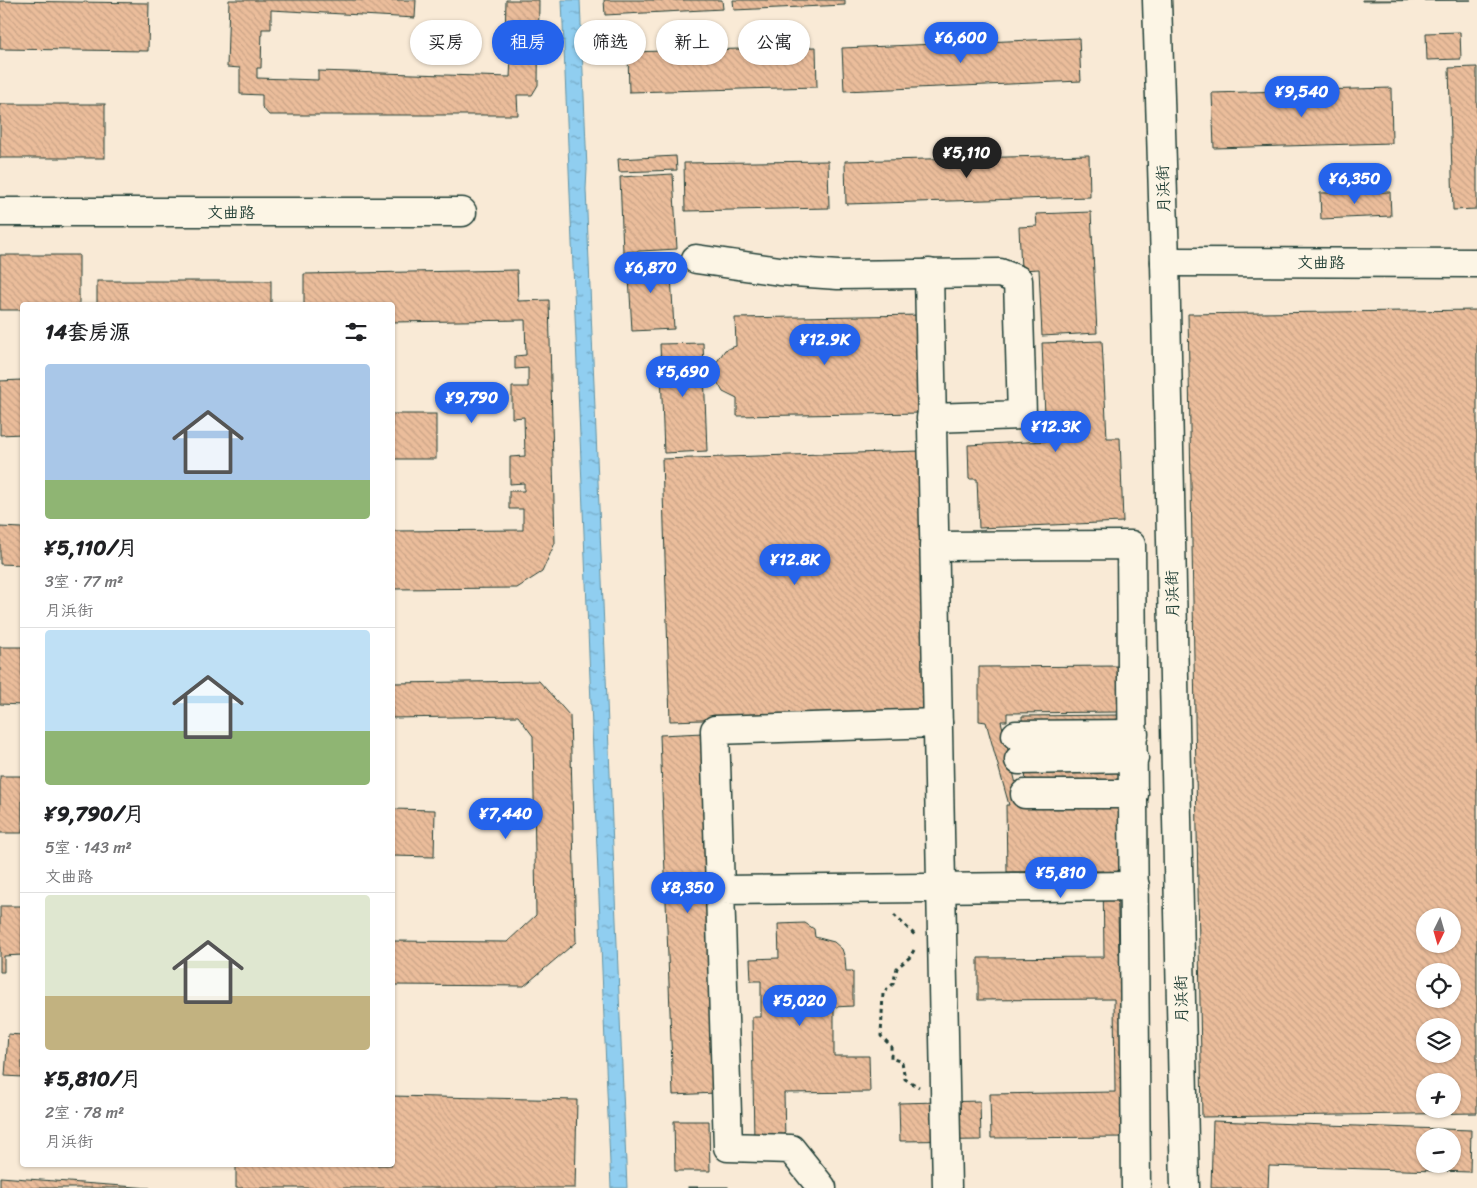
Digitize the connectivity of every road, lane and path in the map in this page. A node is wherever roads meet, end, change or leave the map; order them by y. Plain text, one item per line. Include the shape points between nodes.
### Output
1 (1157, 0) edge
2 (0, 212) edge
3 (462, 212) dead end
4 (696, 259) dead end
5 (1165, 262) junction
6 (1477, 263) edge
7 (929, 273) junction
8 (931, 418) junction
9 (934, 546) junction
10 (938, 723) junction
11 (1134, 746) junction
12 (1017, 748) dead end
13 (1025, 794) dead end
14 (1134, 794) junction
15 (1135, 886) junction
16 (941, 888) junction
17 (720, 890) junction
18 (889, 912) dead end
19 (920, 940) dead end
20 (915, 948) dead end
21 (945, 1090) junction
22 (822, 1188) edge
23 (947, 1188) edge
24 (1136, 1188) edge
25 (1185, 1188) edge

1 - 5 street, 月浜街
2 - 3 street, 文曲路
4 - 7 street via 780,271 838,275
5 - 6 street, 文曲路
5 - 25 street, 月浜街
7 - 8 street
7 - 8 street via 1000,273 1018,280 1022,416
8 - 9 street
9 - 10 street
9 - 11 street via 1131,546
10 - 16 street
10 - 17 street via 714,730
11 - 12 street
11 - 14 street
13 - 14 street
14 - 15 street
15 - 16 street
15 - 24 street
16 - 17 street
16 - 21 street
17 - 22 street via 728,1147 791,1150
18 - 19 path via 904,922
20 - 21 path via 897,968 893,984 883,993 881,1036 891,1046 891,1058 902,1062 905,1079 918,1087
21 - 23 street

